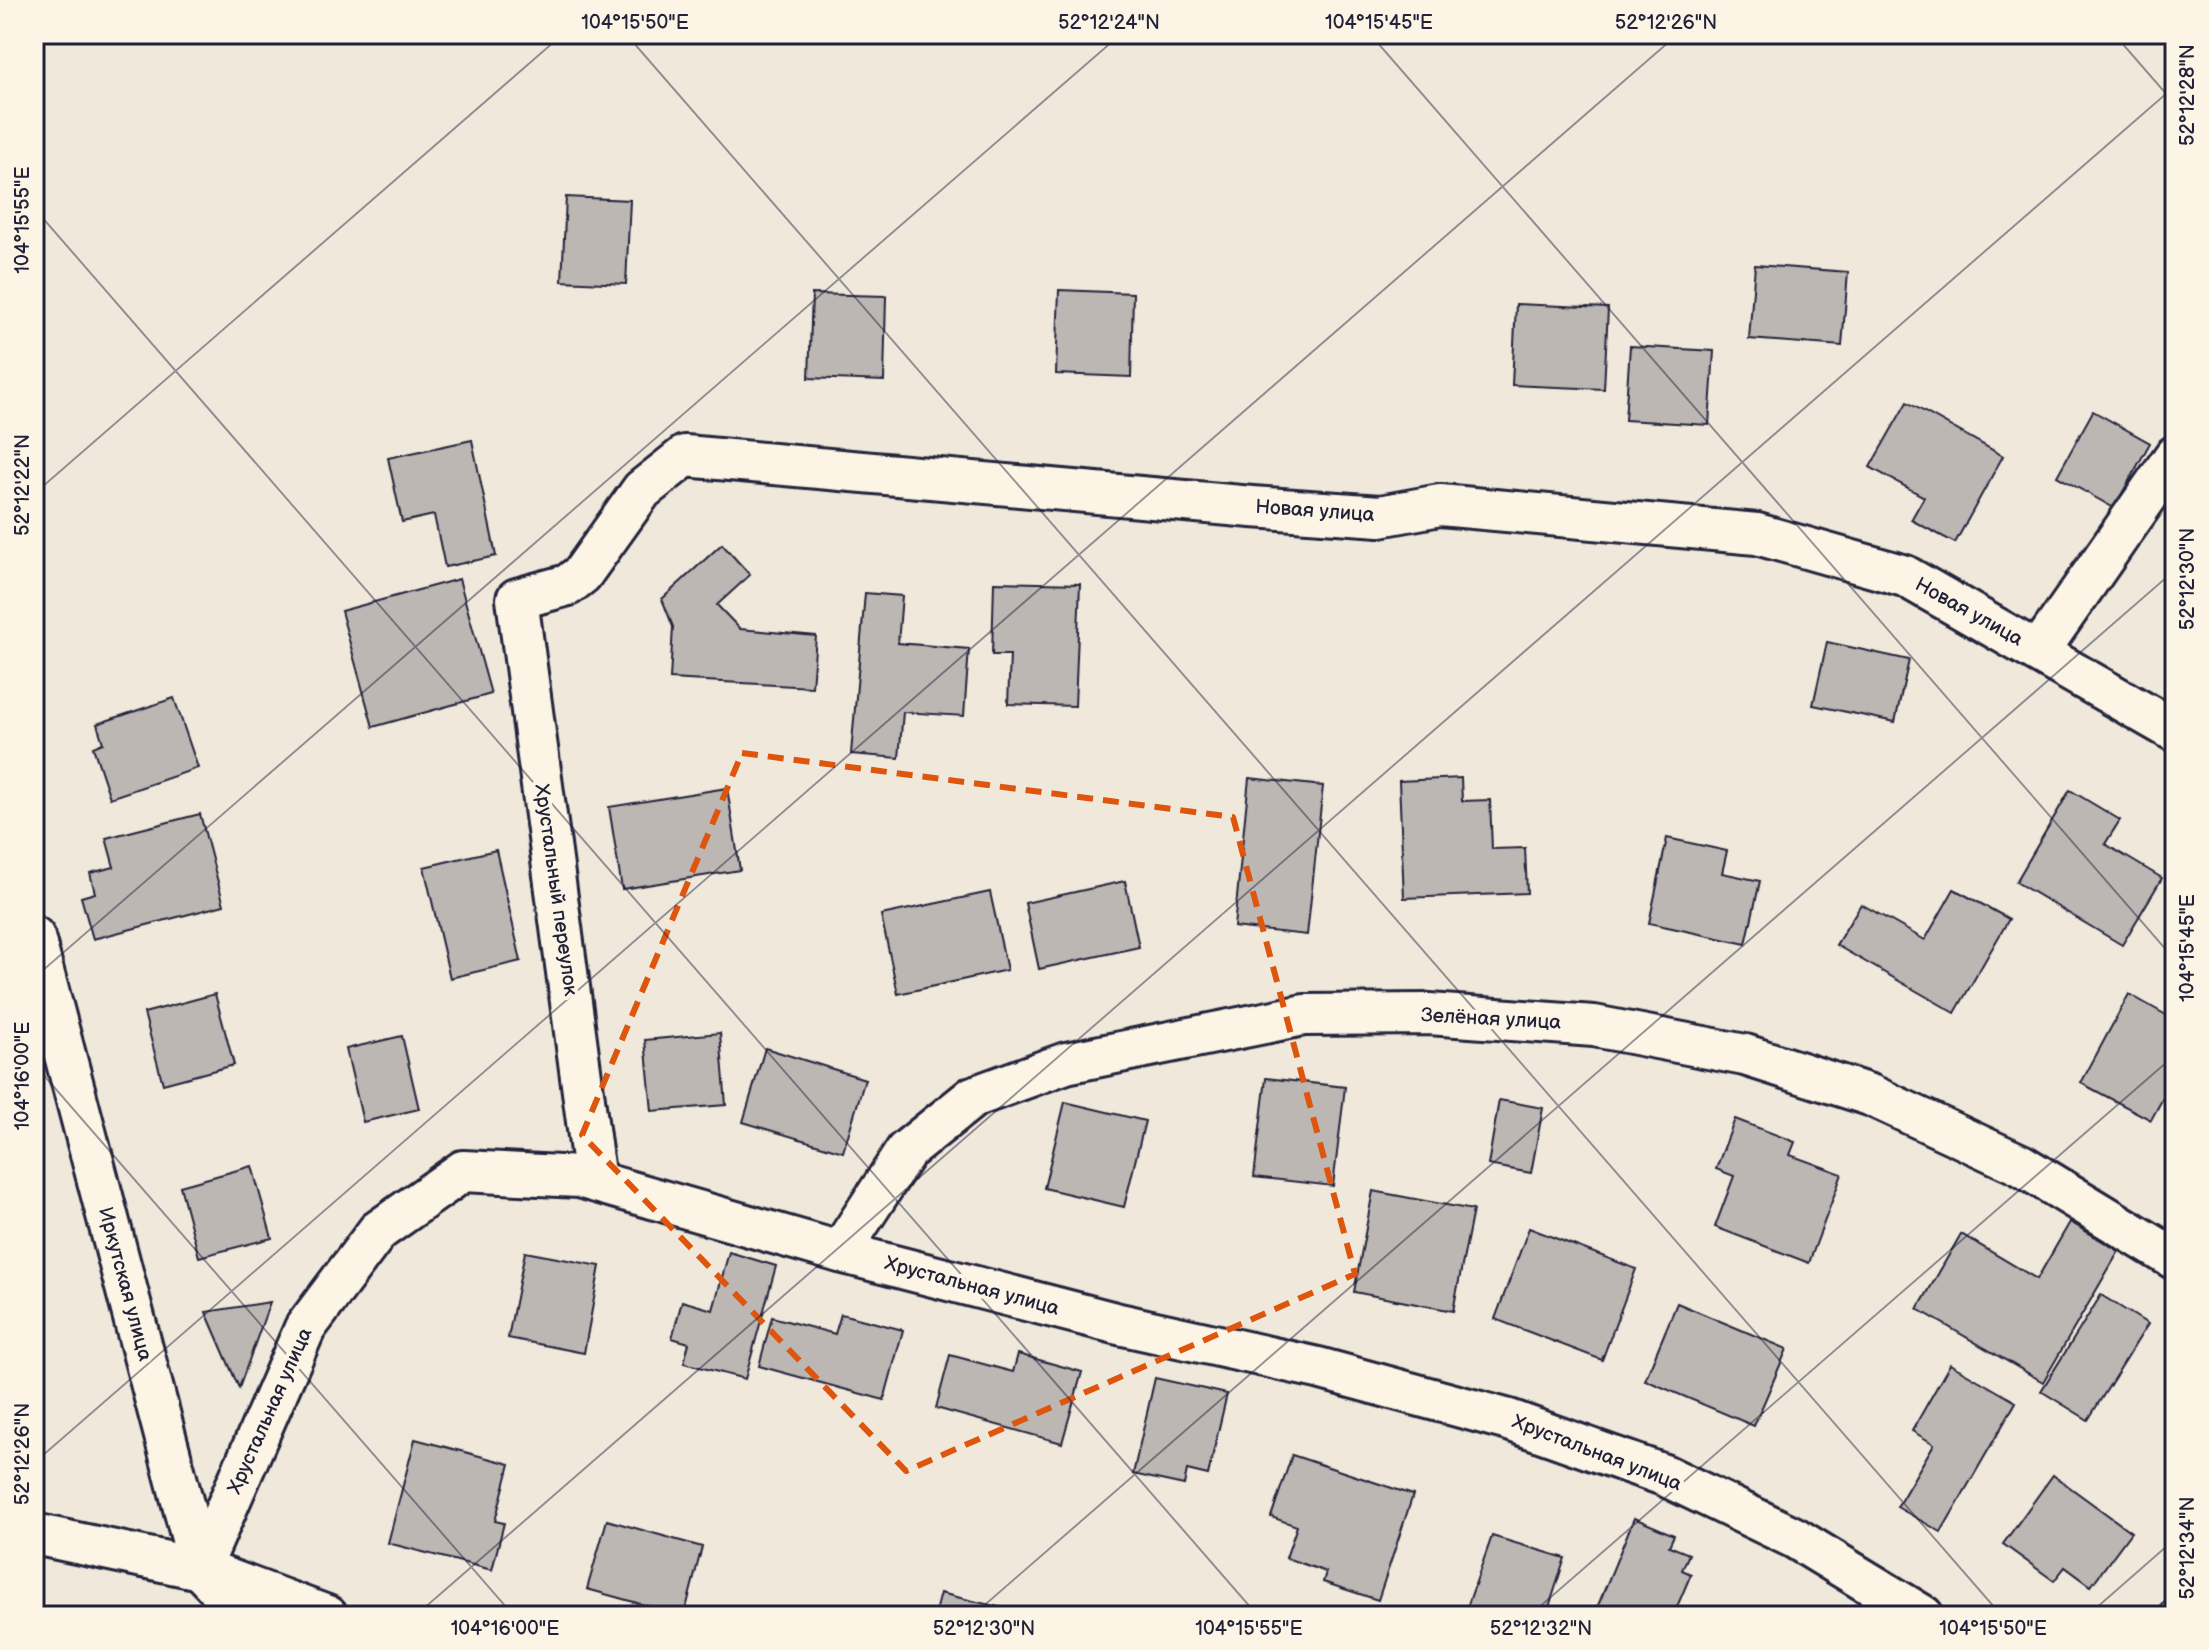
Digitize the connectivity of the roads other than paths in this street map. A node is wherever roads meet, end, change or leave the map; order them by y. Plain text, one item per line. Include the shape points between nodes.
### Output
1 (2175, 456) edge
2 (517, 599) joint
3 (2039, 651) junction
4 (2175, 731) edge
5 (34, 937) edge
6 (595, 1181) junction
7 (840, 1252) junction
8 (2175, 1259) edge
9 (34, 1534) edge
10 (200, 1569) junction
11 (245, 1616) edge
12 (327, 1616) edge
13 (1923, 1616) edge

1 - 3 street
2 - 3 street, Новая улица via 568,585 582,574 642,490 685,456 1252,507 1380,516 1440,505 1757,534 1905,576
2 - 6 street, Хрустальный переулок
3 - 4 street, Новая улица
5 - 10 street, Иркутская улица
6 - 7 street, Хрустальная улица
6 - 10 street, Хрустальная улица via 463,1171 378,1231 305,1328
7 - 8 street, Зелёная улица via 906,1151 973,1097 1066,1063 1304,1015 1429,1014 1594,1026 1745,1055 1870,1095 2021,1165
7 - 13 street, Хрустальная улица via 1509,1420 1664,1475 1795,1538
9 - 10 street
10 - 11 street, Иркутская улица
10 - 12 street

